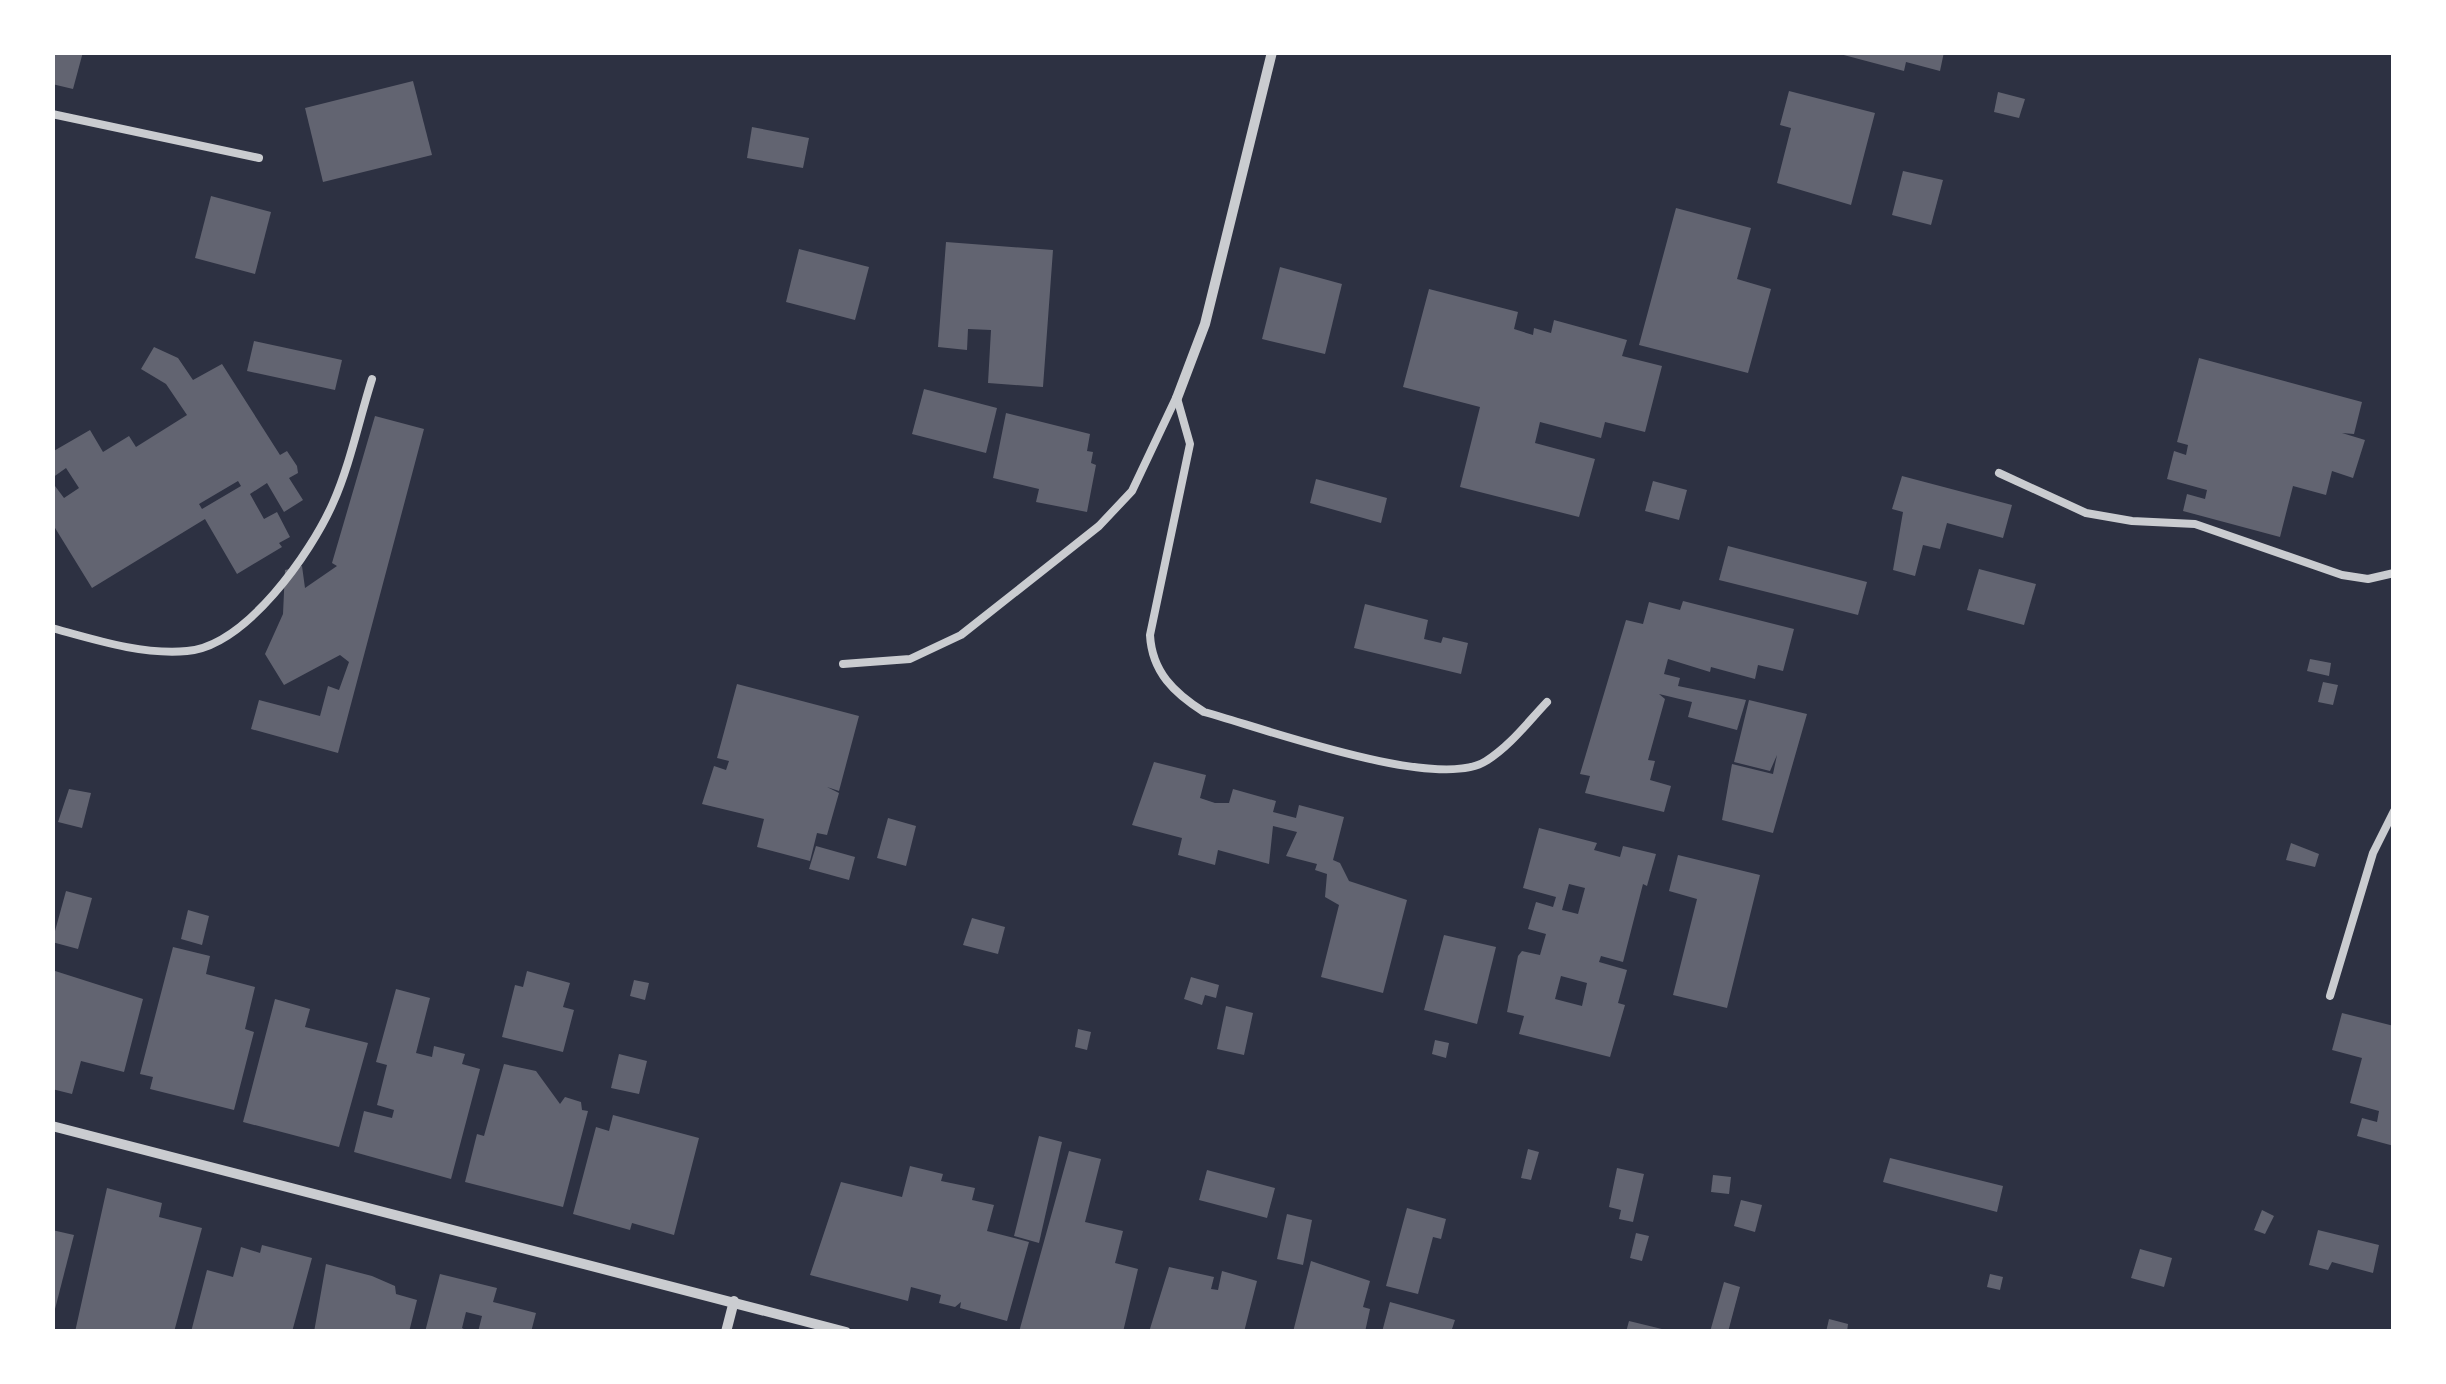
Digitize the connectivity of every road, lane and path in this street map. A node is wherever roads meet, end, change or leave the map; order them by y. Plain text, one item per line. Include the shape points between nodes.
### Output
1 (1272, 52) edge
2 (52, 114) edge
3 (258, 158) dead end
4 (372, 380) dead end
5 (1176, 398) junction
6 (2000, 474) dead end
7 (2394, 573) edge
8 (52, 628) edge
9 (843, 664) dead end
10 (1547, 702) dead end
11 (2394, 812) edge
12 (2330, 996) dead end
13 (52, 1126) edge
14 (734, 1301) junction
15 (726, 1332) edge
16 (846, 1332) edge

1 - 5 street via 1205,324
2 - 3 lane
4 - 8 lane via 334,502 310,546 232,634 192,651 152,652
5 - 9 lane via 1132,491 1099,526 961,635 910,660
5 - 10 lane via 1190,444 1150,634 1151,656 1179,696 1240,722 1420,770 1458,772 1484,762
6 - 7 lane via 2086,512 2195,524 2342,575
11 - 12 lane via 2373,854
13 - 14 street
14 - 15 street
14 - 16 street

